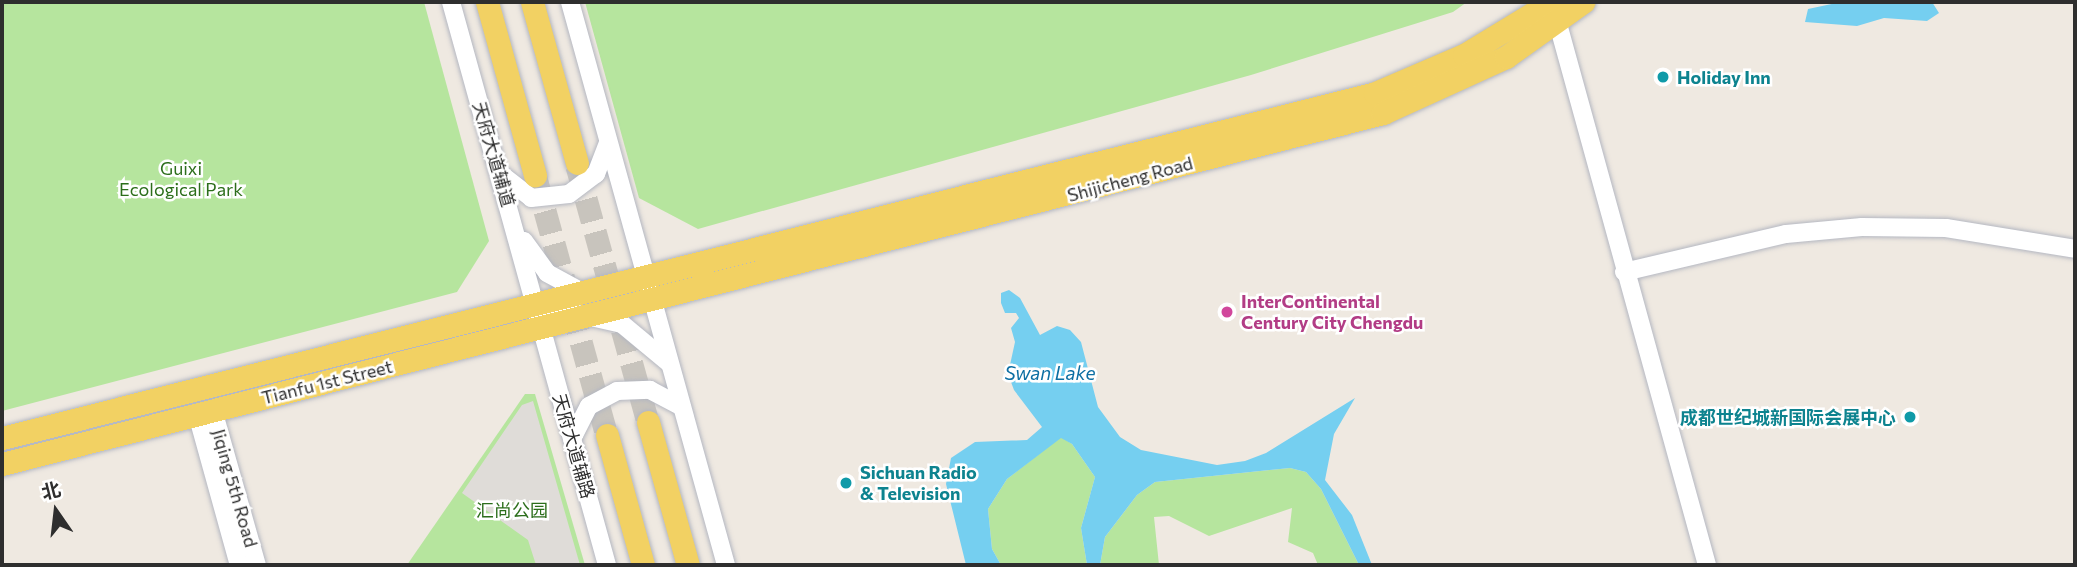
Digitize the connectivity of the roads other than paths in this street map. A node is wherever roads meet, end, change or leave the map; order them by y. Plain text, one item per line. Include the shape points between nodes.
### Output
1 (451, 2) edge
2 (486, 2) edge
3 (532, 2) edge
4 (570, 2) edge
5 (1583, 2) edge
6 (1550, 12) edge
7 (609, 141) junction
8 (576, 163) tunnel mouth
9 (497, 169) junction
10 (535, 175) tunnel mouth
11 (517, 232) junction
12 (2075, 249) edge
13 (1624, 272) junction
14 (650, 289) junction
15 (589, 304) junction
16 (538, 317) junction
17 (670, 364) junction
18 (682, 407) junction
19 (205, 412) junction
20 (649, 422) tunnel mouth
21 (607, 435) tunnel mouth
22 (2, 438) edge
23 (572, 439) junction
24 (2, 464) edge
25 (239, 565) edge
26 (257, 565) edge
27 (607, 565) edge
28 (643, 565) edge
29 (688, 565) edge
30 (726, 565) edge
31 (1707, 565) edge

1 - 9 street, 天府大道辅道
2 - 10 main road
3 - 8 main road
4 - 7 street
5 - 6 main road, Shijicheng Road
6 - 13 street
6 - 14 main road, Shijicheng Road via 1376,93
7 - 9 street via 603,163 588,183 548,199 531,198 515,189
7 - 14 street
9 - 11 street, 天府大道辅道
11 - 15 street via 547,272
11 - 16 street, 天府大道辅道
12 - 13 street via 1946,228 1862,227 1786,234
13 - 31 street
14 - 15 main road, Tianfu 1st Street
14 - 17 street
15 - 16 main road, Tianfu 1st Street
15 - 17 street via 622,324
16 - 19 main road, Tianfu 1st Street
16 - 22 main road, Tianfu 1st Street
16 - 23 street, 天府大道辅路
17 - 18 street
18 - 23 street via 650,390 617,391 589,406
18 - 30 street
19 - 24 main road, Tianfu 1st Street
19 - 25 street, Jiqing 5th Road
19 - 26 street, Jiqing 5th Road
20 - 29 main road
21 - 28 main road
23 - 27 street, 天府大道辅路

